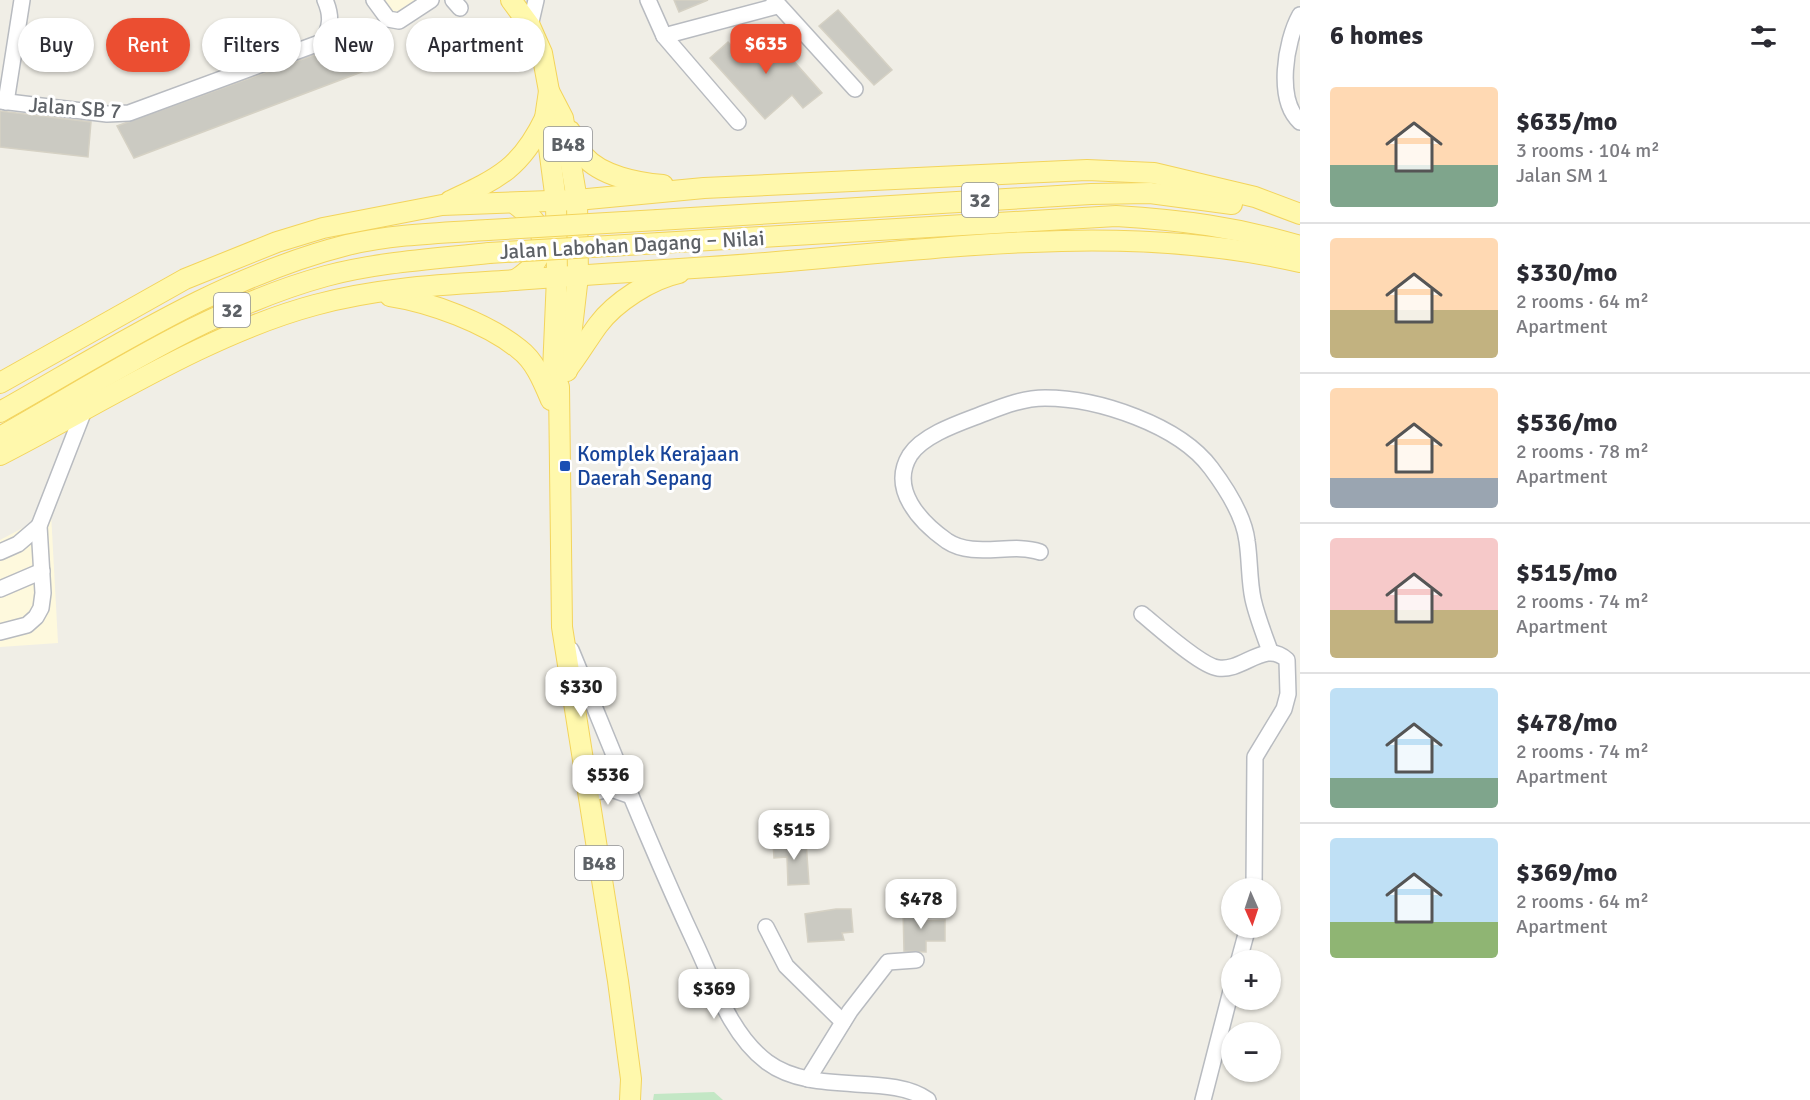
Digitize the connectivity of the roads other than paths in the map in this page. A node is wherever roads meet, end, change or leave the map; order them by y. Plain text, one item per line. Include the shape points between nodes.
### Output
1 (22, 0) edge
2 (374, 0) edge
3 (431, 0) edge
4 (511, 0) edge
5 (536, 0) edge
6 (648, 0) edge
7 (775, 3) edge
8 (328, 6) edge
9 (1300, 15) edge
10 (524, 18) edge
11 (532, 18) edge
12 (664, 36) junction
13 (545, 69) edge
14 (855, 89) dead end
15 (3, 101) edge
16 (554, 118) junction
17 (738, 122) dead end
18 (1300, 122) edge
19 (704, 188) junction
20 (616, 196) junction
21 (577, 200) junction
22 (556, 201) junction
23 (514, 203) junction
24 (442, 205) junction
25 (1300, 215) edge
26 (1300, 246) edge
27 (1262, 253) junction
28 (1300, 262) edge
29 (711, 267) junction
30 (1300, 267) edge
31 (622, 271) junction
32 (578, 276) junction
33 (557, 277) junction
34 (515, 280) junction
35 (365, 293) junction
36 (563, 379) junction
37 (0, 383) edge
38 (0, 412) edge
39 (83, 413) junction
40 (558, 419) junction
41 (0, 437) edge
42 (0, 455) edge
43 (39, 526) junction
44 (0, 552) edge
45 (1040, 552) dead end
46 (42, 571) junction
47 (0, 589) edge
48 (1142, 614) dead end
49 (562, 627) junction
50 (0, 632) edge
51 (1270, 651) junction
52 (587, 794) junction
53 (631, 796) junction
54 (1254, 878) edge
55 (766, 927) dead end
56 (916, 960) dead end
57 (1226, 1010) edge
58 (843, 1022) junction
59 (808, 1079) junction
60 (630, 1100) edge
61 (928, 1100) edge
62 (1203, 1100) edge

1 - 15 street
2 - 3 street via 388,19 399,21
4 - 10 main road, B48
5 - 11 street
6 - 12 street
7 - 12 street
7 - 14 street
8 - 15 street, Jalan SB 7 via 330,30 322,42 129,113 107,114
9 - 18 street via 1286,48 1289,109
12 - 17 street
13 - 16 main road, B48
16 - 19 main road via 584,156 602,170 645,183
16 - 21 main road, B48
16 - 22 main road, B48
16 - 24 main road via 513,167
19 - 20 main road
19 - 25 main road via 1087,170 1154,173 1255,197
20 - 21 main road
20 - 31 main road via 598,209 590,225 592,247 601,262
21 - 22 main road
21 - 32 main road, B48
22 - 23 main road
22 - 33 main road, B48
23 - 24 main road
23 - 34 main road via 535,222 541,240 539,260
24 - 37 main road via 323,228 184,279
25 - 38 main road, Jalan Labohan Dagang ‒ Nilai / 32, bridge via 1150,193 1091,194 414,234 349,245 285,264 200,299
26 - 41 main road, Jalan Labohan Dagang ‒ Nilai / 32, bridge via 1187,220 1116,216 489,253 384,263 275,292 215,317
27 - 28 main road
27 - 29 main road via 1099,239
27 - 30 street
29 - 31 main road
29 - 36 main road via 674,274 616,307 598,324
31 - 32 main road
32 - 33 main road
32 - 36 main road, B48
33 - 34 main road
33 - 36 main road, B48 via 553,371
34 - 35 main road
35 - 39 main road via 267,320 157,371
35 - 40 main road via 411,299 434,307 520,349 543,381
36 - 40 main road, B48
39 - 42 main road
39 - 43 street
40 - 49 main road, B48
43 - 44 street via 18,544
43 - 46 street
45 - 51 street via 983,549 949,542 927,524 903,493 903,476 910,455 928,439 966,420 1017,401 1044,398 1076,400 1168,432 1190,446 1210,467 1242,523 1254,601
46 - 47 street
46 - 50 street via 43,592 36,617 27,625
48 - 51 street via 1209,666 1230,668
49 - 52 main road, B48
49 - 53 street
51 - 54 street via 1279,652 1287,660 1288,694 1284,709 1255,757
52 - 53 street via 611,789
52 - 60 main road, B48 via 618,981
53 - 59 street via 740,1033 766,1061 784,1072
55 - 58 street via 786,966
56 - 58 street via 888,962
57 - 62 street
58 - 59 street
59 - 61 street via 892,1088 920,1094

